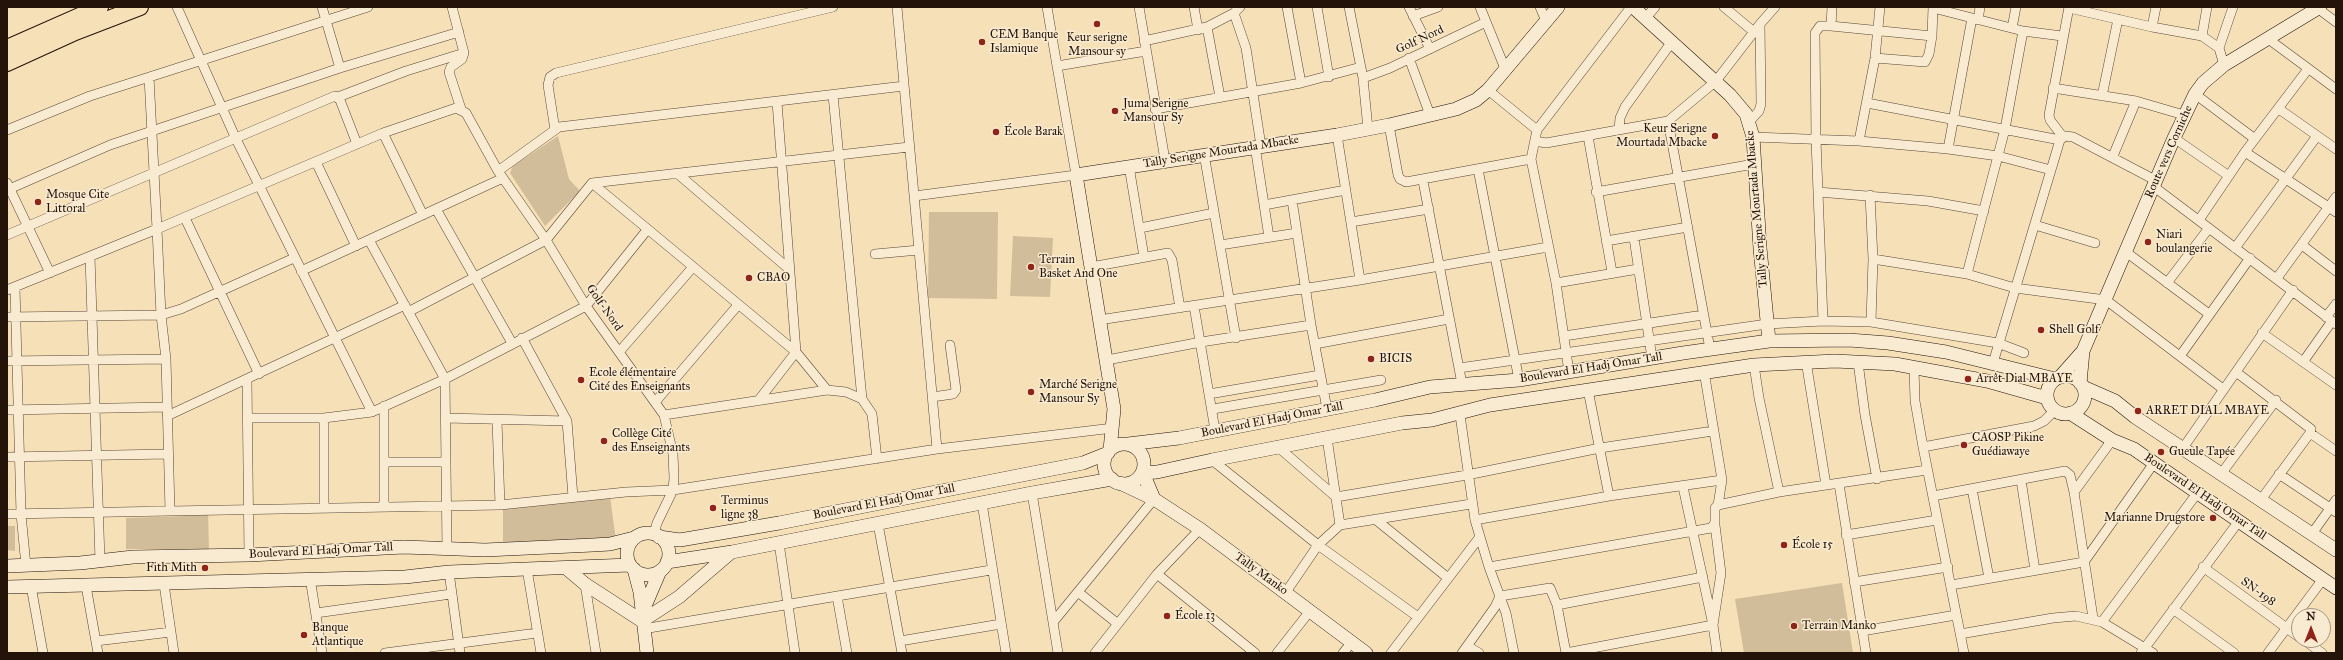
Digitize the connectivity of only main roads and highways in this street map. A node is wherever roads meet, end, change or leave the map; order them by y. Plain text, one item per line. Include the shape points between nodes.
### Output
1 (100, 7) edge
2 (140, 7) edge
3 (1558, 7) edge
4 (1632, 7) edge
5 (2318, 8) edge
6 (10, 54) edge
7 (1769, 341) junction
8 (2083, 351) junction
9 (2058, 378) junction
10 (2082, 385) junction
11 (2047, 398) junction
12 (1114, 409) junction
13 (2070, 413) junction
14 (1126, 444) junction
15 (1109, 452) junction
16 (1142, 473) junction
17 (1116, 481) junction
18 (1154, 498) junction
19 (657, 535) junction
20 (634, 538) junction
21 (2336, 550) edge
22 (732, 552) junction
23 (7, 566) edge
24 (663, 566) junction
25 (632, 567) junction
26 (566, 568) junction
27 (7, 587) edge
28 (2336, 588) edge
29 (642, 621) junction
30 (646, 653) edge
31 (1366, 653) edge

1 - 6 highway
2 - 6 highway
3 - 12 main road, Tally Serigne Mourtada Mbacke via 1506,71 1488,90 1466,105 1389,125 1337,135 1076,175
4 - 7 main road, Tally Serigne Mourtada Mbacke via 1739,103 1749,122 1753,137
5 - 8 main road, Route vers Corniche via 2224,65 2203,83 2195,94 2154,183
7 - 9 main road, Boulevard El Hadj Omar Tall via 1849,340 1888,343 1946,352
7 - 14 main road, Boulevard El Hadj Omar Tall via 1519,380 1430,387 1327,409
8 - 9 main road, Route vers Corniche
8 - 10 main road, Route vers Corniche
9 - 10 main road, Boulevard El Hadj Omar Tall via 2071,377
9 - 11 main road via 2048,387
10 - 13 main road via 2084,397 2081,406
10 - 21 main road, Boulevard El Hadj Omar Tall via 2115,401 2135,417
11 - 13 main road, Boulevard El Hadj Omar Tall via 2055,410
11 - 16 main road, Boulevard El Hadj Omar Tall via 1987,382 1914,368 1858,362 1806,361 1754,365 1490,405 1460,415
12 - 14 main road
12 - 15 main road via 1114,428
13 - 28 main road, Boulevard El Hadj Omar Tall via 2112,440 2134,449
14 - 15 main road
14 - 16 main road via 1137,448 1142,455 1145,464
15 - 17 main road via 1105,468 1108,476
15 - 19 main road, Boulevard El Hadj Omar Tall via 1083,463 779,523 680,540
16 - 17 main road via 1130,483
16 - 18 main road
17 - 18 main road, Tally Manko
17 - 22 main road, Boulevard El Hadj Omar Tall via 1032,493
18 - 31 main road, Tally Manko via 1200,528
19 - 20 main road, Boulevard El Hadj Omar Tall via 643,534
19 - 24 main road via 668,548
20 - 23 main road, Boulevard El Hadj Omar Tall via 594,546 447,550 404,547 249,555 134,557
20 - 25 main road via 627,551
22 - 24 main road, Boulevard El Hadj Omar Tall
22 - 29 main road via 679,597
24 - 25 main road, Boulevard El Hadj Omar Tall via 646,574
24 - 29 main road
25 - 26 main road, Boulevard El Hadj Omar Tall
25 - 29 main road via 640,592
26 - 27 main road, Boulevard El Hadj Omar Tall via 449,572 405,577
26 - 29 main road via 585,584
29 - 30 main road

